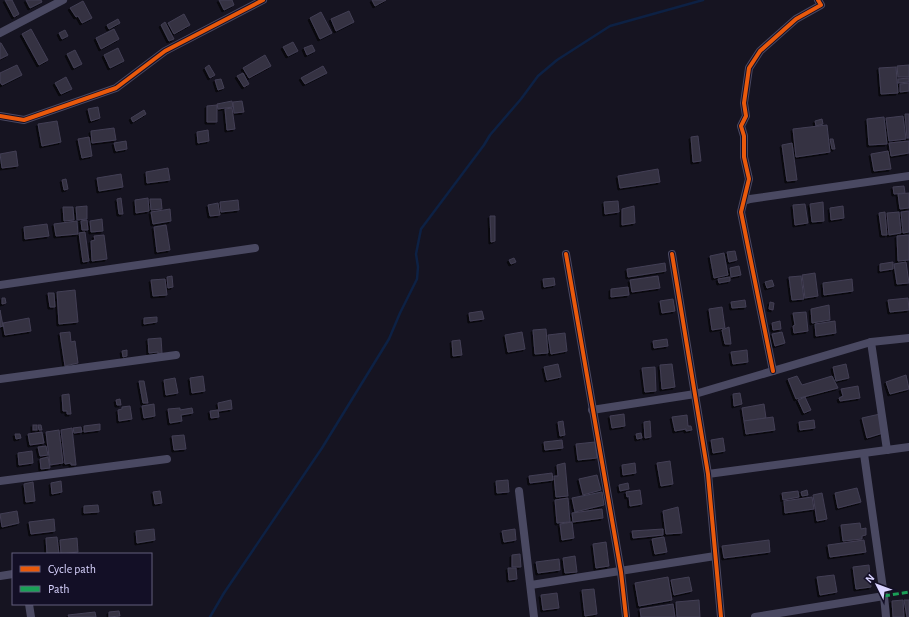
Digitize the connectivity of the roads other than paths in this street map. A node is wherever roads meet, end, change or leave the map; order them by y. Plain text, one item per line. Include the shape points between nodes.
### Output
1 (63, 0) edge
2 (263, 0) edge
3 (818, 0) edge
4 (0, 33) edge
5 (0, 116) edge
6 (909, 176) edge
7 (744, 201) junction
8 (256, 248) dead end
9 (566, 254) dead end
10 (672, 254) dead end
11 (0, 285) edge
12 (909, 338) edge
13 (871, 342) junction
14 (176, 355) dead end
15 (773, 371) junction
16 (0, 379) edge
17 (695, 394) junction
18 (592, 410) junction
19 (909, 447) edge
20 (887, 450) junction
21 (864, 454) junction
22 (167, 458) dead end
23 (708, 474) junction
24 (0, 481) edge
25 (519, 491) dead end
26 (715, 556) junction
27 (621, 572) junction
28 (12, 574) edge
29 (0, 576) edge
30 (530, 585) junction
31 (884, 596) junction
32 (29, 605) edge
33 (31, 617) edge
34 (534, 617) edge
35 (626, 617) edge
36 (721, 617) edge
37 (755, 617) edge
38 (886, 617) edge

1 - 4 street
2 - 5 street via 165,51 116,88 24,120
3 - 7 street via 821,4 796,19 760,51 749,68 744,103 746,116 741,126 749,179
6 - 7 street
7 - 15 street via 741,212
8 - 11 street
9 - 18 street
10 - 17 street
12 - 13 street
13 - 15 street
13 - 20 street
14 - 16 street
15 - 17 street
17 - 18 street
17 - 23 street
18 - 27 street
19 - 20 street
20 - 21 street
21 - 23 street
21 - 31 street
22 - 24 street
23 - 26 street
25 - 30 street
26 - 27 street
26 - 36 street
27 - 30 street
27 - 35 street
28 - 29 street
30 - 34 street
31 - 37 street
31 - 38 street
32 - 33 street

